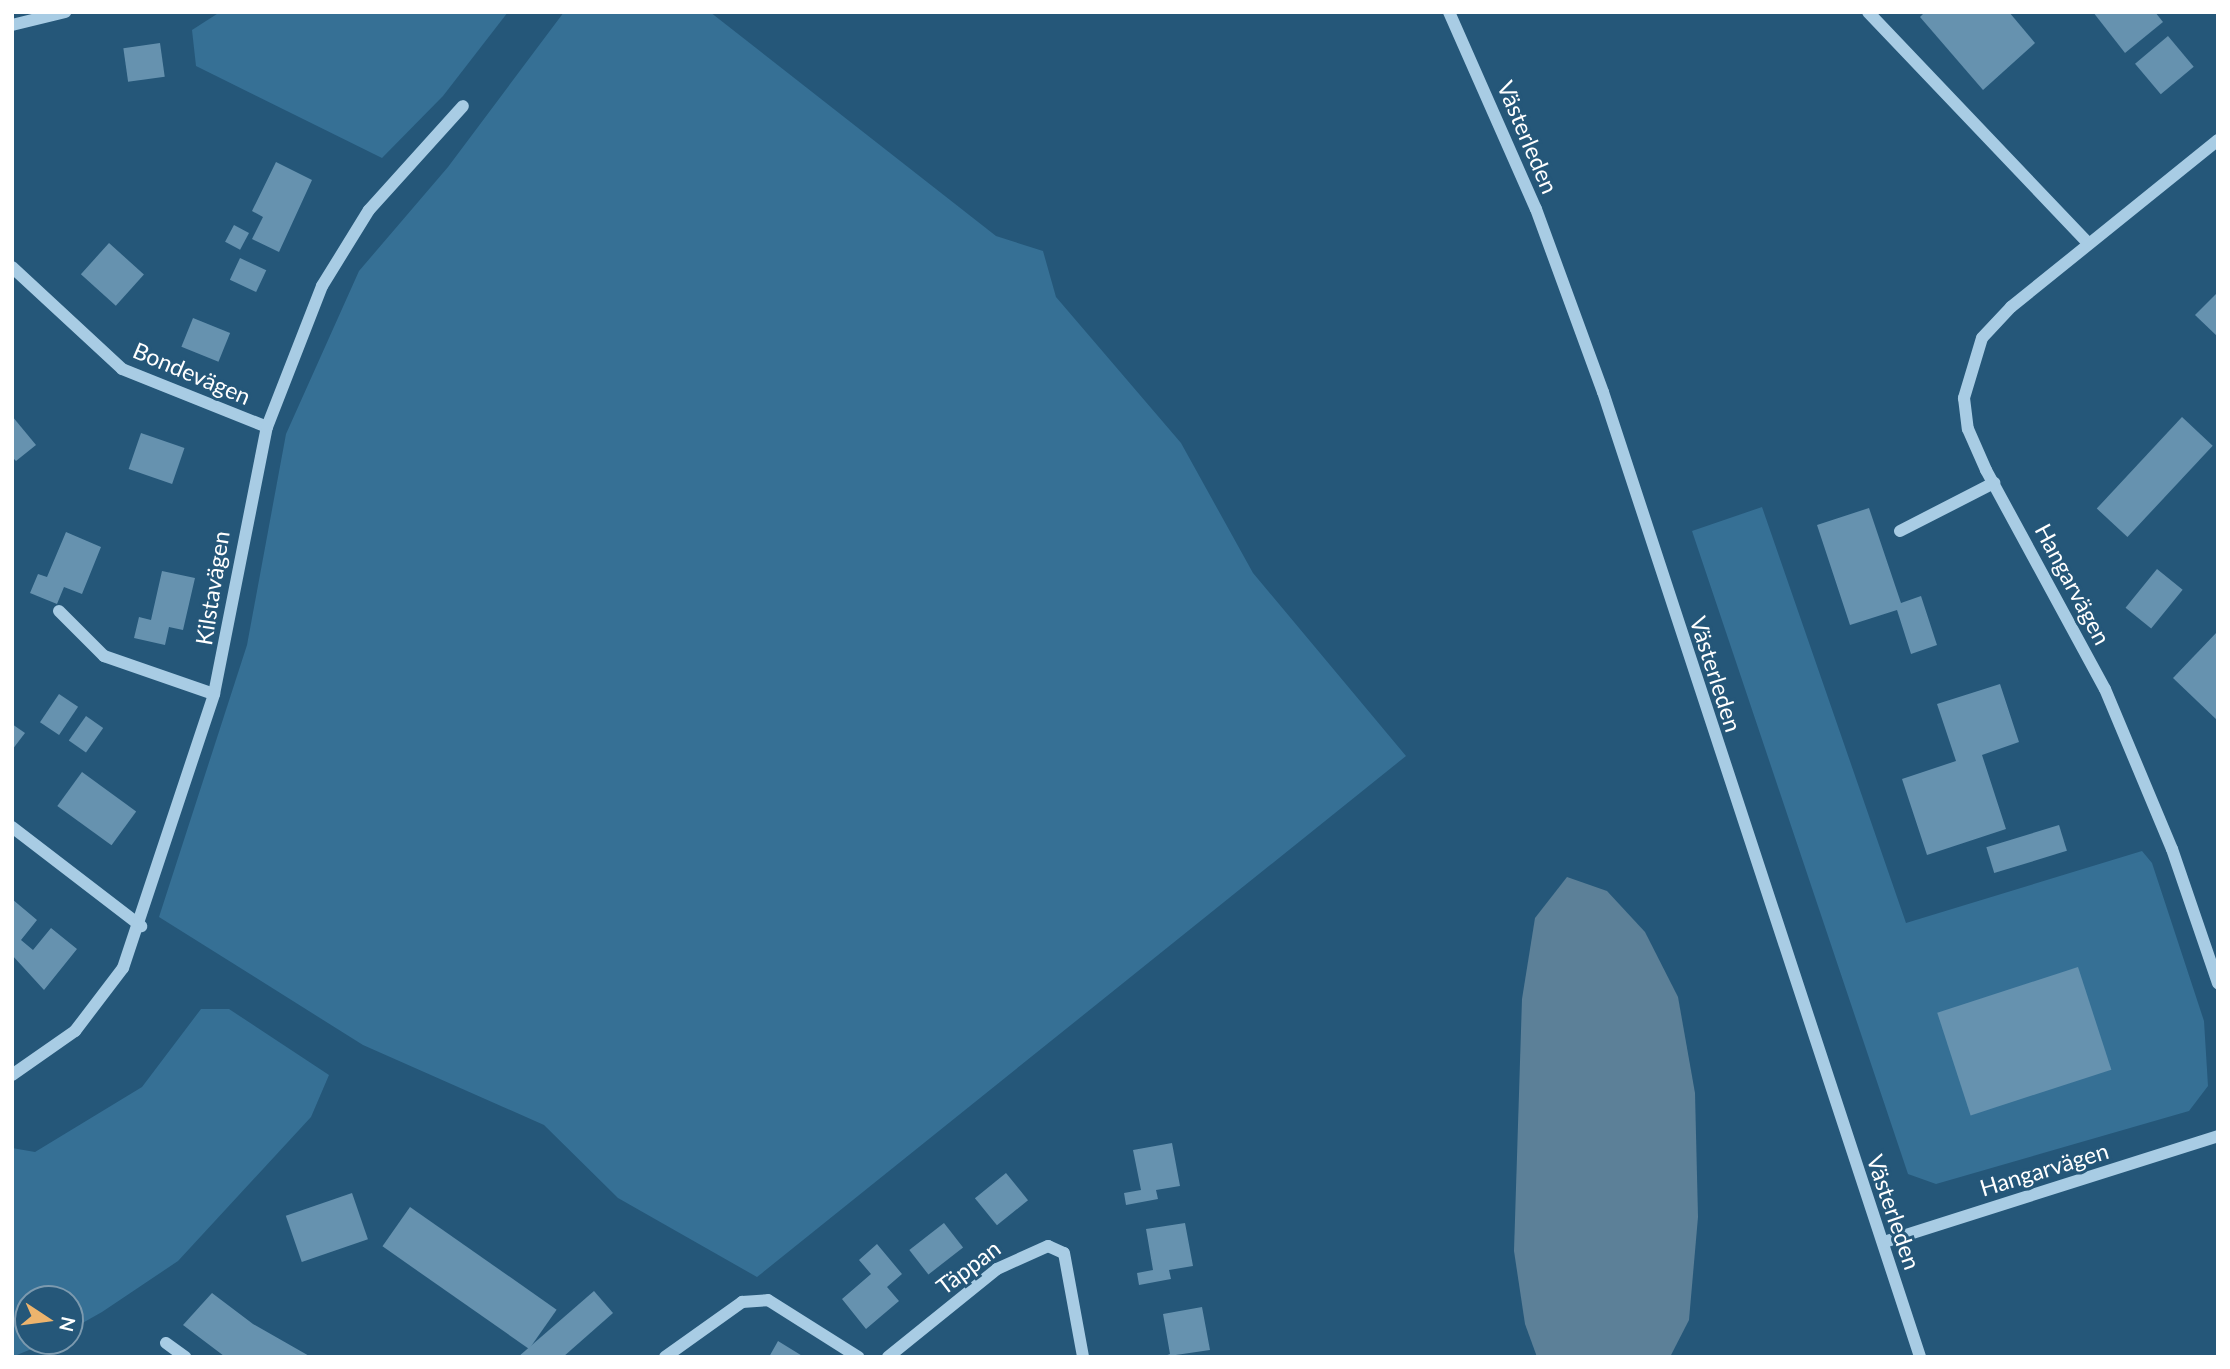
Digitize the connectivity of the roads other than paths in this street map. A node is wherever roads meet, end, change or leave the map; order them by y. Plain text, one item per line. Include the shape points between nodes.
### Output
1 (65, 12) edge
2 (1450, 12) edge
3 (1868, 12) edge
4 (12, 25) edge
5 (463, 106) dead end
6 (2218, 139) edge
7 (2088, 243) junction
8 (13, 270) edge
9 (267, 427) junction
10 (1994, 483) junction
11 (1900, 531) dead end
12 (59, 611) dead end
13 (214, 694) junction
14 (12, 827) edge
15 (141, 926) junction
16 (2218, 983) edge
17 (12, 1075) edge
18 (2218, 1136) edge
19 (1884, 1242) junction
20 (166, 1343) dead end
21 (185, 1357) edge
22 (665, 1357) edge
23 (858, 1357) edge
24 (887, 1357) edge
25 (1083, 1357) edge
26 (1920, 1357) edge

1 - 4 street
2 - 19 street, Västerleden via 1536,209 1603,392 1808,1031
3 - 7 street
5 - 9 street, Kilstavägen via 344,246
6 - 7 street, Hangarvägen
7 - 10 street, Hangarvägen via 2011,307 1982,338 1969,366 1968,429
8 - 9 street, Bondevägen via 122,369
9 - 13 street, Kilstavägen
10 - 11 street
10 - 16 street, Hangarvägen via 2105,689 2172,849
12 - 13 street via 104,656
13 - 15 street, Kilstavägen
14 - 15 street
15 - 17 street, Kilstavägen via 101,1002 75,1031
18 - 19 street, Hangarvägen
19 - 26 street, Västerleden
20 - 21 street
22 - 23 street via 742,1302 768,1300
24 - 25 street, Täppan via 997,1269 1048,1246 1064,1252

